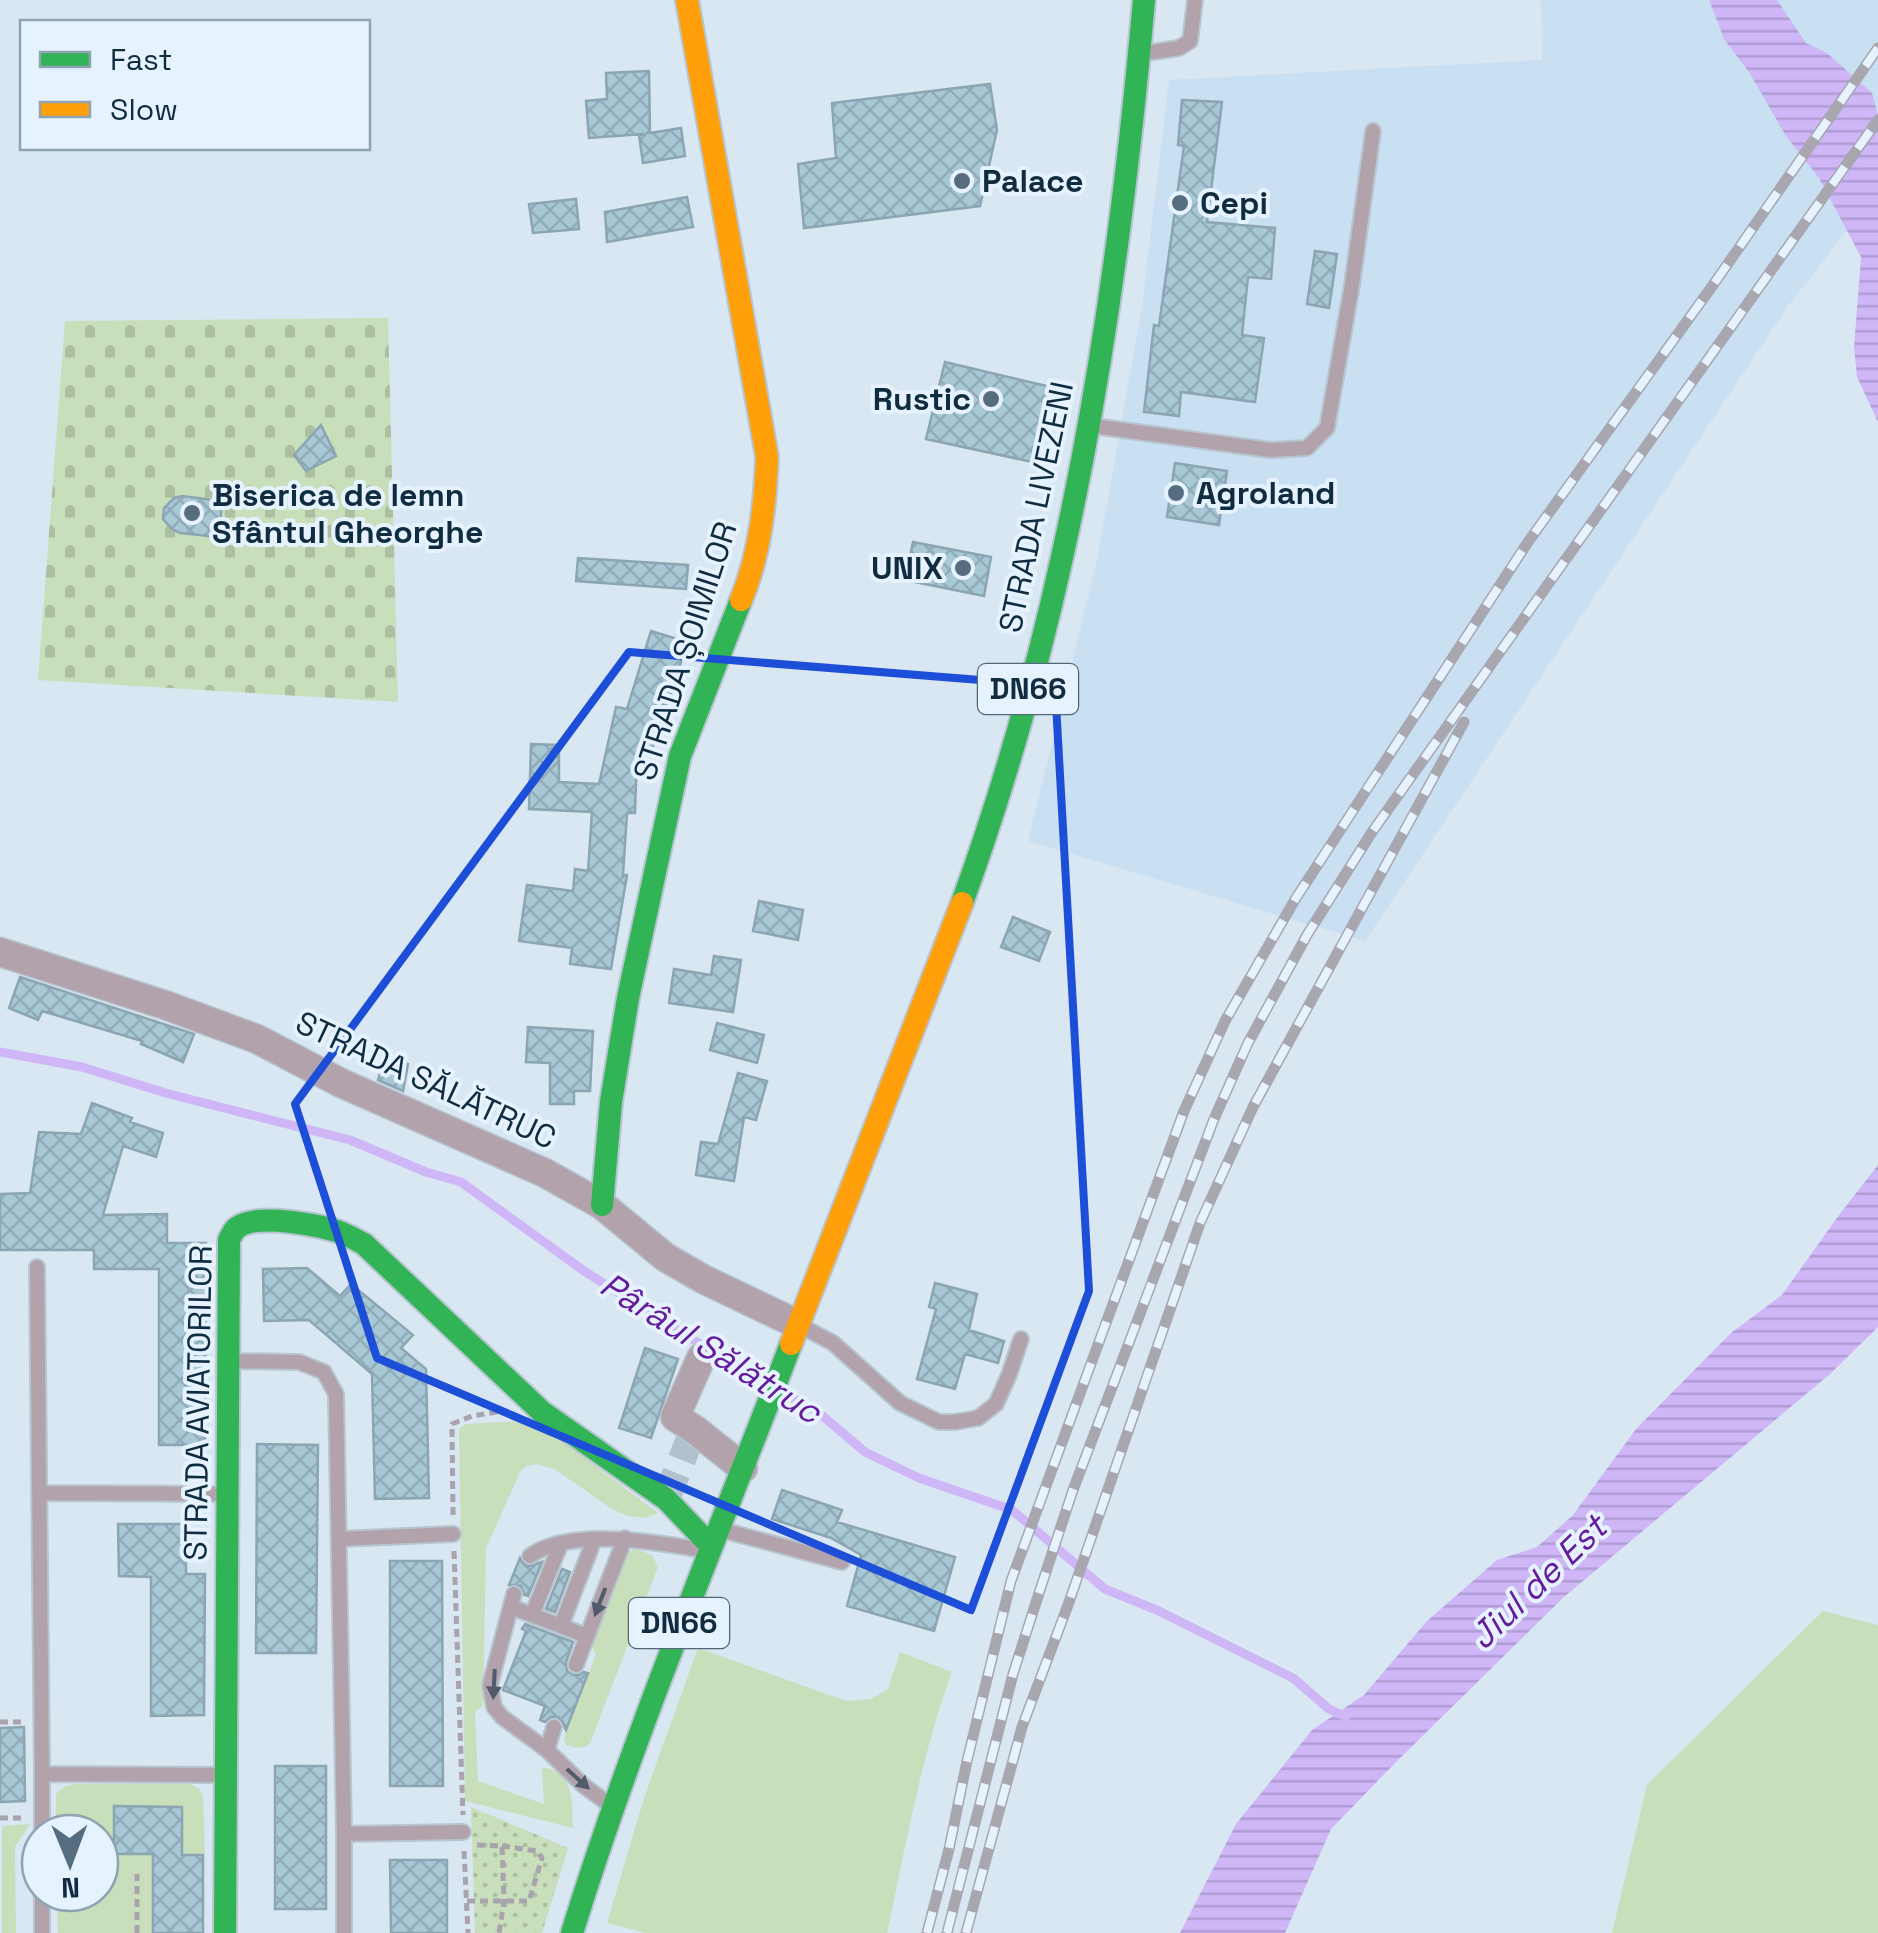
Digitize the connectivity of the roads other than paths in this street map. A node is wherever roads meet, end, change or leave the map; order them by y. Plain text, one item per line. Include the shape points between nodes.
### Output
1 (687, 0) edge
2 (1144, 0) edge
3 (1196, 0) edge
4 (1140, 54) junction
5 (1373, 132) dead end
6 (1090, 426) junction
7 (0, 952) edge
8 (602, 1205) junction
9 (37, 1267) dead end
10 (793, 1335) junction
11 (1021, 1338) dead end
12 (700, 1358) dead end
13 (229, 1361) junction
14 (748, 1455) junction
15 (39, 1494) junction
16 (228, 1494) junction
17 (453, 1534) road end
18 (625, 1538) junction
19 (339, 1539) junction
20 (594, 1540) junction
21 (712, 1541) junction
22 (562, 1543) junction
23 (530, 1556) dead end
24 (842, 1562) dead end
25 (532, 1615) junction
26 (560, 1626) junction
27 (587, 1636) junction
28 (576, 1665) dead end
29 (554, 1727) dead end
30 (547, 1750) junction
31 (42, 1774) junction
32 (226, 1775) junction
33 (611, 1806) junction
34 (42, 1813) edge
35 (463, 1832) road end
36 (344, 1834) junction
37 (225, 1933) edge
38 (344, 1933) edge
39 (572, 1933) edge

1 - 8 street, STRADA ȘOIMILOR via 767,457 765,509 751,576 680,756 628,998
2 - 4 street, STRADA LIVEZENI / DN66
3 - 4 lane via 1190,41
4 - 6 street, STRADA LIVEZENI / DN66
5 - 6 lane via 1327,428 1307,448 1270,450
6 - 10 street, STRADA LIVEZENI / DN66 via 1002,784 941,960
7 - 8 street, STRADA SĂLĂTRUC via 257,1039
8 - 10 street, STRADA SĂLĂTRUC via 664,1258
9 - 15 lane
10 - 11 lane via 833,1343 900,1403 940,1422 978,1418 996,1404
10 - 14 street, DN66
12 - 14 street via 674,1417
13 - 16 street, STRADA AVIATORILOR
13 - 19 lane via 299,1362 324,1372 336,1394
13 - 21 street, STRADA AVIATORILOR via 229,1240 236,1228 258,1222 340,1232 364,1244 542,1412 666,1498
14 - 21 street, DN66
15 - 16 lane
15 - 31 lane
16 - 32 street, STRADA AVIATORILOR
17 - 19 lane
18 - 20 lane
18 - 21 lane
18 -> 27 lane
19 - 36 lane
20 - 22 lane
20 - 26 lane
21 - 24 lane
21 - 33 street, DN66
22 - 23 lane
22 - 25 lane
25 - 26 lane
25 -> 30 lane via 512,1600 490,1685 502,1717
26 - 27 lane
27 - 28 lane
29 - 30 lane
30 -> 33 lane
31 - 32 lane
31 - 34 lane
32 - 37 street, STRADA AVIATORILOR
33 - 39 street, DN66
35 - 36 lane
36 - 38 lane

